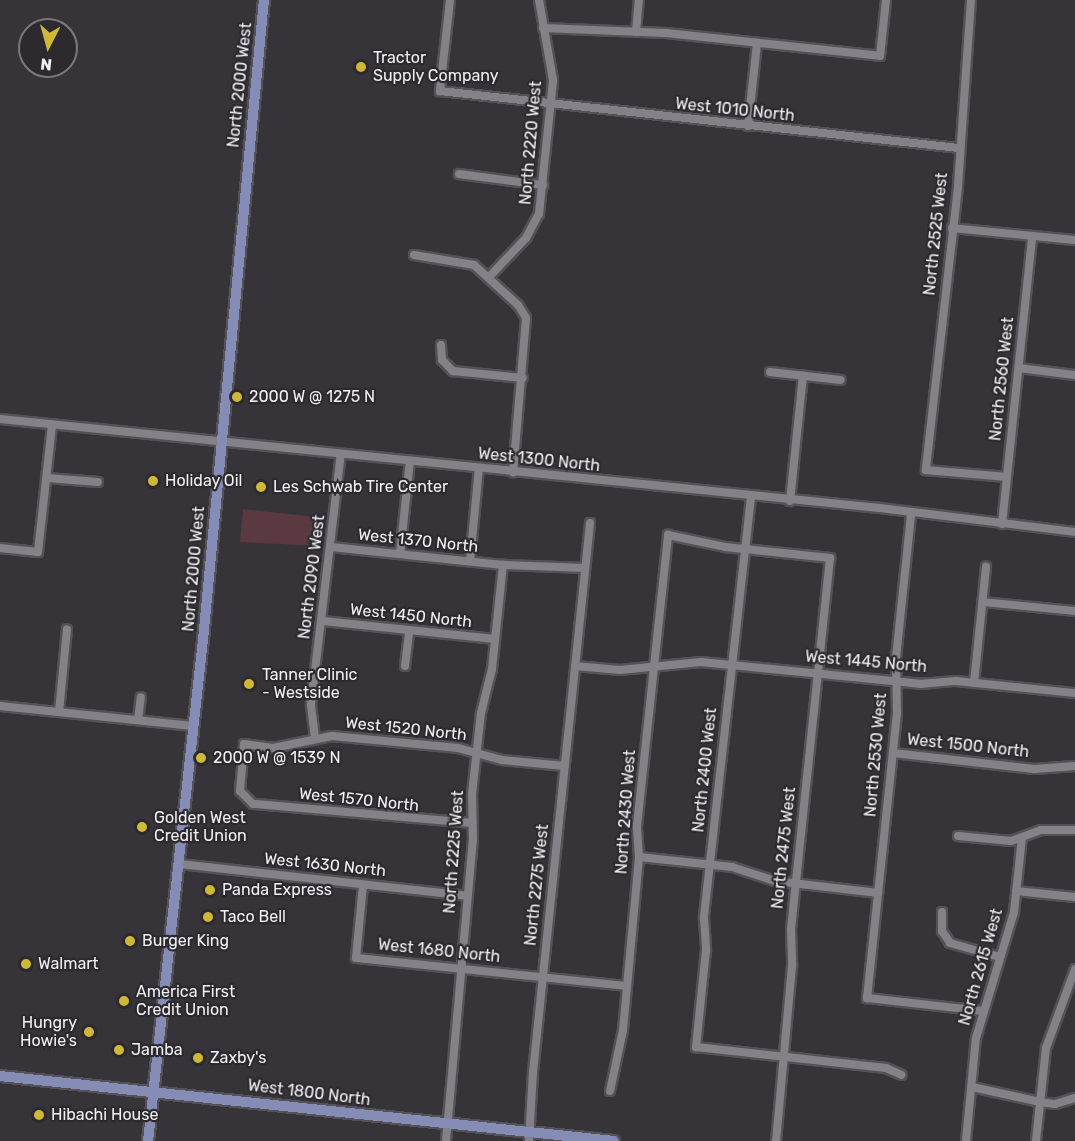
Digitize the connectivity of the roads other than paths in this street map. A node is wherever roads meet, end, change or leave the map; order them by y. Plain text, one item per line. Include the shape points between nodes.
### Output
1 (264, 0) edge
2 (450, 0) edge
3 (539, 0) edge
4 (639, 0) edge
5 (886, 0) edge
6 (971, 0) edge
7 (543, 28) junction
8 (636, 32) junction
9 (757, 43) junction
10 (552, 102) junction
11 (748, 126) junction
12 (959, 148) junction
13 (459, 174) dead end
14 (543, 185) junction
15 (952, 228) junction
16 (1032, 237) junction
17 (1075, 240) edge
18 (414, 255) dead end
19 (489, 277) junction
20 (441, 345) dead end
21 (1019, 368) junction
22 (770, 372) dead end
23 (1075, 375) edge
24 (803, 376) junction
25 (523, 378) junction
26 (841, 380) dead end
27 (0, 419) edge
28 (52, 424) junction
29 (220, 442) junction
30 (341, 454) junction
31 (410, 462) junction
32 (479, 468) junction
33 (513, 472) junction
34 (1007, 477) junction
35 (47, 478) junction
36 (98, 482) dead end
37 (751, 497) junction
38 (790, 501) junction
39 (911, 514) junction
40 (590, 523) dead end
41 (1002, 524) junction
42 (1075, 532) edge
43 (331, 547) junction
44 (0, 548) edge
45 (745, 548) junction
46 (400, 554) junction
47 (470, 561) junction
48 (503, 565) junction
49 (986, 567) dead end
50 (585, 568) junction
51 (983, 602) junction
52 (1075, 611) edge
53 (323, 621) junction
54 (67, 629) dead end
55 (409, 631) junction
56 (495, 639) junction
57 (732, 665) junction
58 (405, 666) dead end
59 (575, 666) junction
60 (654, 668) junction
61 (818, 674) junction
62 (897, 682) junction
63 (974, 683) junction
64 (1075, 693) edge
65 (141, 696) dead end
66 (0, 706) edge
67 (59, 712) junction
68 (138, 720) junction
69 (193, 726) junction
70 (315, 738) junction
71 (477, 752) junction
72 (893, 753) junction
73 (565, 766) junction
74 (1075, 766) edge
75 (245, 799) joint
76 (472, 823) junction
77 (1075, 830) edge
78 (958, 836) dead end
79 (1022, 837) junction
80 (639, 857) junction
81 (179, 864) junction
82 (710, 864) junction
83 (795, 883) junction
84 (363, 885) junction
85 (1016, 891) junction
86 (878, 892) junction
87 (467, 896) junction
88 (1075, 897) edge
89 (942, 912) dead end
90 (999, 957) junction
91 (459, 969) junction
92 (1075, 969) edge
93 (543, 977) junction
94 (1073, 980) edge
95 (627, 986) junction
96 (982, 1011) junction
97 (783, 1057) junction
98 (902, 1075) dead end
99 (0, 1076) edge
100 (972, 1087) junction
101 (153, 1090) junction
102 (610, 1091) dead end
103 (1075, 1098) edge
104 (1040, 1102) junction
105 (448, 1124) junction
106 (530, 1137) edge
107 (148, 1141) edge
108 (446, 1141) edge
109 (614, 1141) edge
110 (776, 1141) edge
111 (966, 1141) edge
112 (1036, 1141) edge

1 - 29 main road, North 2000 West
2 - 10 street, West 1010 North via 440,91
3 - 7 street, North 2220 West
4 - 8 street
5 - 9 street via 879,56
6 - 12 street, North 2525 West
7 - 8 street
7 - 10 street, North 2220 West via 553,80
8 - 9 street
9 - 11 street
10 - 11 street, West 1010 North
10 - 14 street, North 2220 West
11 - 12 street, West 1010 North
12 - 15 street, North 2525 West
13 - 14 street
14 - 19 street, North 2220 West via 535,226
15 - 16 street
15 - 34 street, North 2525 West via 926,470
16 - 17 street
16 - 21 street, North 2560 West
18 - 19 street via 464,261
19 - 25 street via 526,318
20 - 25 street via 442,360 453,371
21 - 23 street
21 - 34 street, North 2560 West
22 - 24 street
24 - 26 street
24 - 38 street
25 - 33 street
27 - 28 street, West 1300 North
28 - 29 street, West 1300 North
28 - 35 street
29 - 30 street, West 1300 North
29 - 69 main road, North 2000 West
30 - 31 street, West 1300 North
30 - 43 street, North 2090 West
31 - 32 street, West 1300 North
31 - 46 street
32 - 33 street, West 1300 North
32 - 47 street
33 - 37 street, West 1300 North
34 - 41 street, North 2560 West
35 - 36 street
35 - 44 street via 38,552
37 - 38 street, West 1300 North
37 - 45 street, North 2400 West
38 - 39 street, West 1300 North
39 - 41 street, West 1300 North
39 - 62 street, North 2530 West via 896,657
40 - 50 street, North 2275 West
41 - 42 street, West 1300 North
43 - 46 street, West 1370 North
43 - 53 street, North 2090 West
45 - 57 street, North 2400 West
45 - 60 street, North 2430 West via 668,535
45 - 61 street, North 2475 West via 830,558
46 - 47 street, West 1370 North
47 - 48 street, West 1370 North
48 - 50 street, West 1370 North
48 - 56 street, North 2225 West
49 - 51 street
50 - 59 street, North 2275 West
51 - 52 street
51 - 63 street
53 - 55 street, West 1450 North
53 - 70 street, North 2090 West via 311,704
54 - 67 street
55 - 56 street, West 1450 North
55 - 58 street
56 - 71 street, North 2225 West
57 - 60 street, West 1445 North via 687,662
57 - 61 street, West 1445 North
57 - 82 street, North 2400 West
59 - 60 street
59 - 73 street, North 2275 West
60 - 80 street, North 2430 West via 637,826
61 - 62 street, West 1445 North
61 - 83 street, North 2475 West
62 - 63 street, West 1445 North
62 - 72 street, North 2530 West
63 - 64 street, West 1445 North
65 - 68 street
66 - 67 street
67 - 68 street
68 - 69 street
69 - 81 main road, North 2000 West
70 - 71 street, West 1520 North via 332,736
70 - 75 street, West 1520 North via 273,748 244,744 239,781
71 - 73 street, West 1520 North via 502,760
71 - 76 street, North 2225 West
72 - 74 street, West 1500 North via 1035,769
72 - 86 street, North 2530 West
73 - 93 street, North 2275 West
75 - 76 street, West 1570 North via 253,804
76 - 87 street, North 2225 West
77 - 79 street via 1041,830
78 - 79 street via 1011,841
79 - 85 street, North 2615 West
80 - 82 street
80 - 95 street, North 2430 West
81 - 84 street, West 1630 North
81 - 101 main road, North 2000 West
82 - 83 street
82 - 97 street, North 2400 West via 696,1047
83 - 86 street
83 - 97 street, North 2475 West
84 - 87 street, West 1630 North
84 - 91 street, West 1680 North via 356,958
85 - 88 street
85 - 90 street, North 2615 West
86 - 96 street, North 2530 West via 867,998
87 - 91 street, North 2225 West
89 - 90 street via 942,931 950,943
90 - 96 street, North 2615 West
91 - 93 street, West 1680 North
91 - 105 street, North 2225 West
92 - 94 street
93 - 95 street, West 1680 North
93 - 106 street, North 2275 West
94 - 104 street via 1046,1048
95 - 102 street, North 2430 West
96 - 100 street, North 2615 West
97 - 98 street via 886,1068
97 - 110 street, North 2475 West
99 - 101 main road, West 1800 North
100 - 104 street
100 - 111 street, North 2615 West
101 - 105 main road, West 1800 North
101 - 107 main road, North 2000 West
103 - 104 street via 1055,1104
104 - 112 street
105 - 106 main road, West 1800 North
105 - 108 street, North 2225 West
106 - 109 main road, West 1800 North

